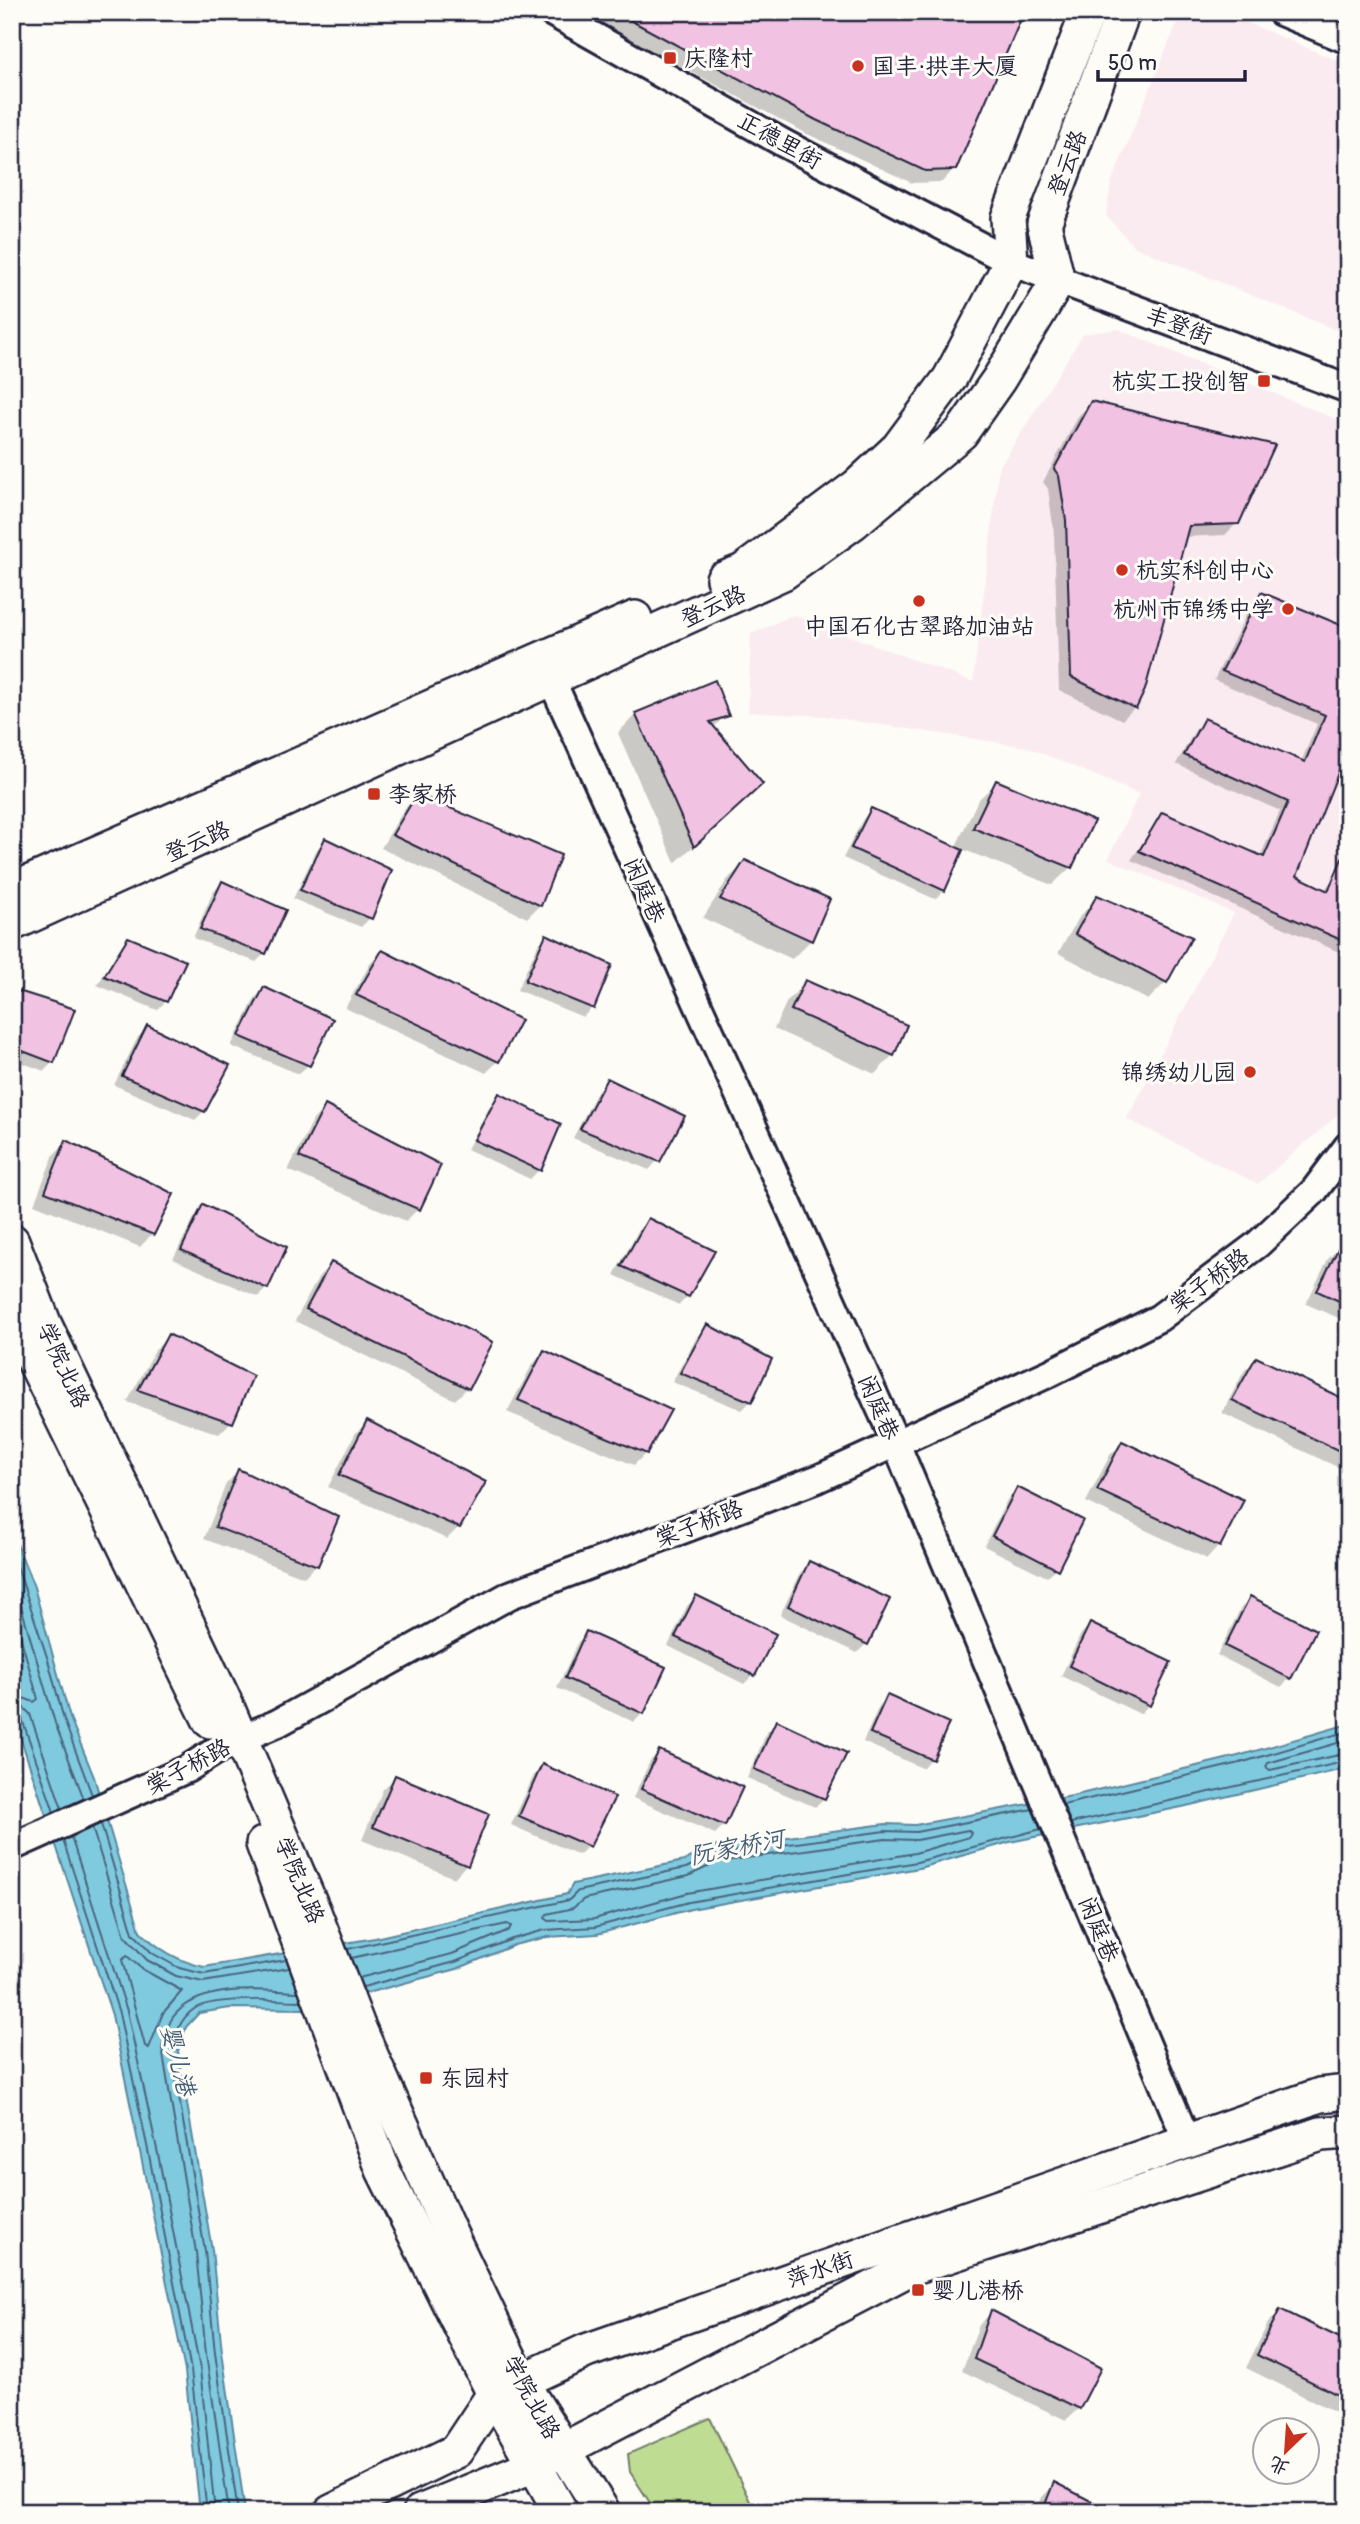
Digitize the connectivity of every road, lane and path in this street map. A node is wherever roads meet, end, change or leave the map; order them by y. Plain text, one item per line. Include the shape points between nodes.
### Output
1 (551, 12) edge
2 (1088, 12) edge
3 (1124, 12) edge
4 (1280, 12) edge
5 (1348, 40) edge
6 (1011, 262) junction
7 (1058, 281) junction
8 (1348, 390) edge
9 (552, 681) junction
10 (12, 890) edge
11 (12, 924) edge
12 (1348, 1146) edge
13 (12, 1241) edge
14 (12, 1316) edge
15 (895, 1441) junction
16 (231, 1742) junction
17 (12, 1847) edge
18 (1348, 2092) edge
19 (1348, 2132) edge
20 (1187, 2141) junction
21 (508, 2388) junction
22 (548, 2458) junction
23 (331, 2512) edge
24 (421, 2512) edge
25 (561, 2512) edge
26 (603, 2512) edge

1 - 6 street, 正德里街 via 785,144
2 - 6 main road, 登云路 via 1008,218
3 - 7 main road, 登云路 via 1044,224
4 - 5 street
6 - 7 street, 丰登街
6 - 10 main road, 登云路 via 950,378 898,448 857,486 743,571
7 - 8 street, 丰登街
7 - 9 main road, 登云路 via 961,433 854,522 783,573
9 - 11 main road, 登云路
9 - 15 street, 闲庭巷
12 - 15 street, 棠子桥路 via 1314,1191 1258,1244 1159,1318
13 - 16 main road, 学院北路 via 44,1323
14 - 16 main road, 学院北路
15 - 16 street, 棠子桥路 via 817,1479 510,1595 278,1723
15 - 20 street, 闲庭巷
16 - 17 street, 棠子桥路 via 187,1769
16 - 21 main road, 学院北路 via 345,2026 448,2229
18 - 20 main road, 萍水街 via 1320,2095
19 - 22 main road, 萍水街 via 1321,2134 911,2268
20 - 21 main road, 萍水街 via 586,2351
21 - 22 main road, 学院北路
21 - 23 main road via 456,2451
22 - 24 main road, 萍水街
22 - 25 main road, 学院北路
22 - 26 main road, 学院北路

